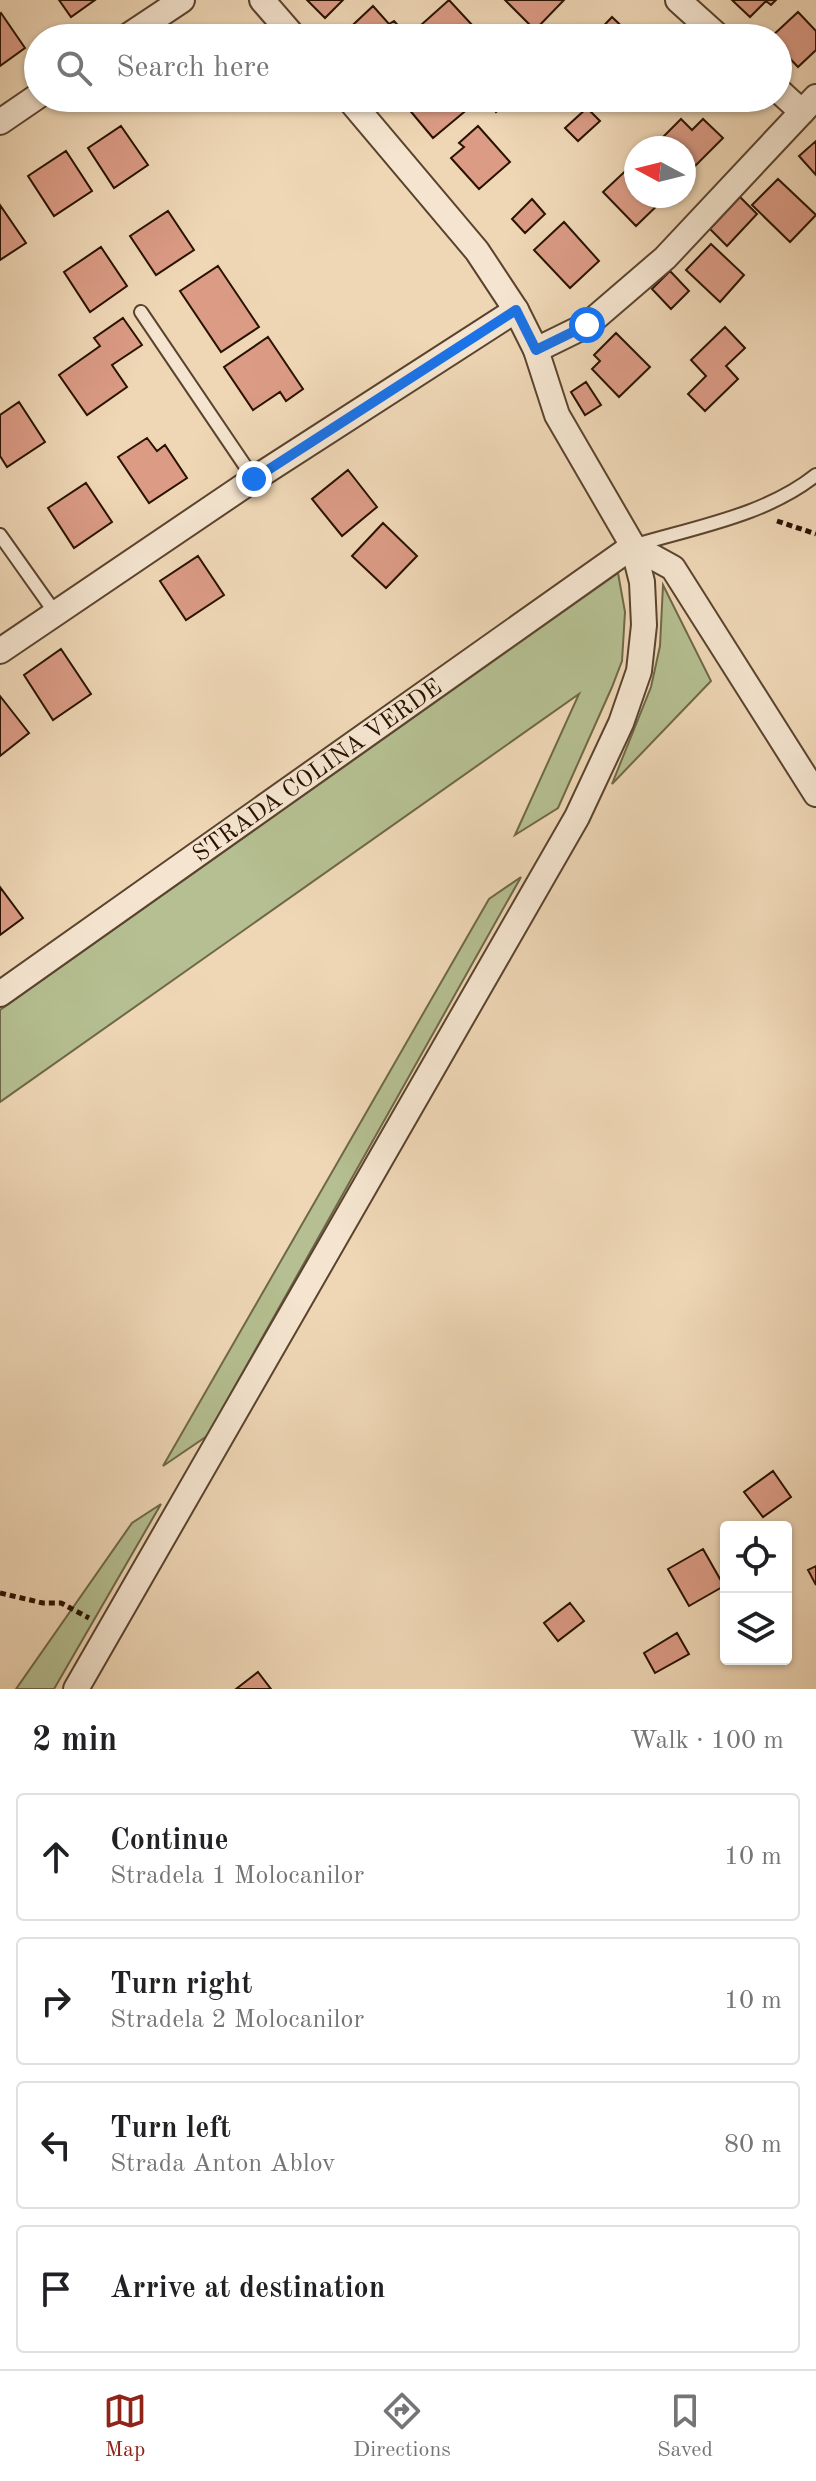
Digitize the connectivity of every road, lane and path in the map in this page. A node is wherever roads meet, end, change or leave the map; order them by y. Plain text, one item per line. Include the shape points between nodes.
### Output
1 (182, 0) edge
2 (262, 0) edge
3 (678, 0) edge
4 (146, 24) edge
5 (283, 24) edge
6 (705, 24) edge
7 (809, 104) edge
8 (24, 106) edge
9 (360, 112) edge
10 (0, 122) edge
11 (516, 310) junction
12 (141, 312) dead end
13 (536, 350) junction
14 (816, 475) edge
15 (254, 479) junction
16 (749, 511) junction
17 (816, 534) edge
18 (0, 535) edge
19 (633, 546) junction
20 (56, 614) junction
21 (0, 651) edge
22 (816, 794) edge
23 (0, 994) edge
24 (0, 1593) edge
25 (111, 1630) junction
26 (76, 1689) edge

1 - 4 street
2 - 5 street
3 - 6 street
7 - 13 street via 665,258 587,325
8 - 10 street
9 - 11 street via 477,251
11 - 13 street
11 - 15 street
12 - 15 lane
13 - 19 street via 557,415
14 - 16 lane via 797,490
15 - 20 street
16 - 17 path
16 - 19 lane
18 - 20 lane
19 - 22 street via 673,568
19 - 23 street, STRADA COLINA VERDE
19 - 25 street via 642,582 639,671 577,817
20 - 21 street
24 - 25 path via 61,1603
25 - 26 street

